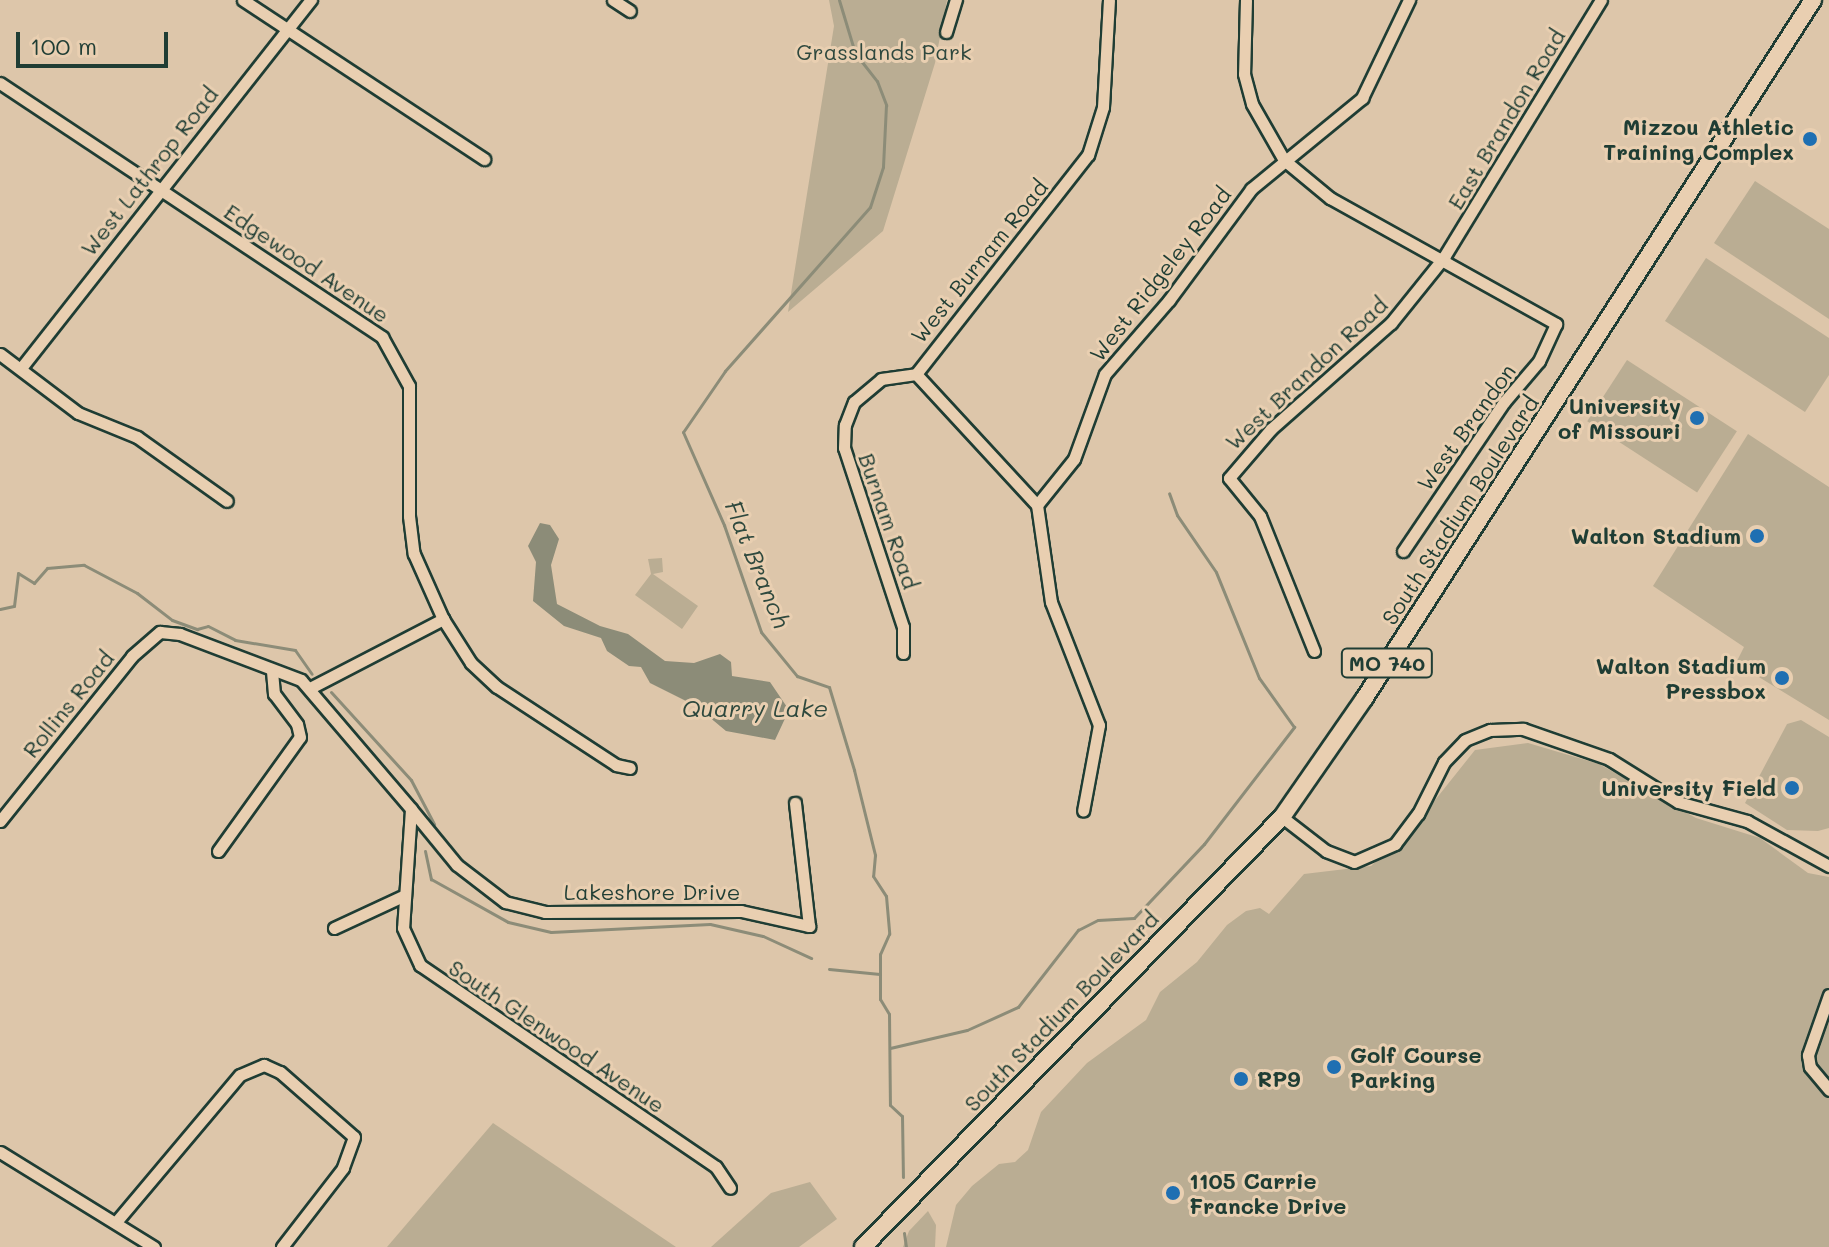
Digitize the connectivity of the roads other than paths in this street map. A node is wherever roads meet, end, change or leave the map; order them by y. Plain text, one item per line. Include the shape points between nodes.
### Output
1 (243, 0) edge
2 (311, 0) edge
3 (613, 0) edge
4 (956, 0) edge
5 (1109, 0) edge
6 (1246, 0) edge
7 (1409, 0) edge
8 (1601, 0) edge
9 (1813, 0) edge
10 (630, 11) dead end
11 (287, 29) junction
12 (946, 32) dead end
13 (0, 83) edge
14 (484, 159) dead end
15 (1284, 160) junction
16 (160, 188) junction
17 (1444, 257) junction
18 (0, 354) edge
19 (21, 368) junction
20 (916, 374) junction
21 (854, 402) joint
22 (227, 501) dead end
23 (1037, 505) junction
24 (1403, 551) dead end
25 (443, 619) junction
26 (1314, 651) dead end
27 (903, 653) dead end
28 (272, 670) junction
29 (312, 687) junction
30 (630, 768) dead end
31 (795, 803) dead end
32 (411, 809) junction
33 (1083, 811) dead end
34 (1282, 817) junction
35 (0, 821) edge
36 (218, 851) dead end
37 (1829, 866) edge
38 (403, 896) junction
39 (334, 928) dead end
40 (1829, 995) edge
41 (1829, 1090) edge
42 (0, 1152) edge
43 (730, 1188) dead end
44 (116, 1222) junction
45 (154, 1247) edge
46 (282, 1247) edge
47 (863, 1247) edge

1 - 11 street
2 - 11 street, West Lathrop Road
3 - 10 street
4 - 12 street
5 - 20 street, West Burnam Road via 1103,107 1088,155
6 - 15 street via 1244,74 1252,104
7 - 15 street, West Ridgeley Road via 1362,98 1327,132
8 - 17 street, East Brandon Road
9 - 34 main road, South Stadium Boulevard / MO 740 via 1364,699
11 - 14 street
11 - 16 street, West Lathrop Road
13 - 16 street, Edgewood Avenue
15 - 17 street via 1330,198 1401,241
15 - 23 street, West Ridgeley Road via 1251,189 1169,300 1105,374 1074,459
16 - 19 street, West Lathrop Road
16 - 25 street, Edgewood Avenue via 363,320 395,353 409,386 414,554
17 - 24 street, West Brandon via 1556,324 1539,361 1504,402
17 - 26 street, West Brandon Road via 1391,323 1271,429 1229,478 1260,516
18 - 19 street
19 - 22 street via 78,413 137,437
20 - 21 street, West Burnam Road via 881,379
20 - 23 street
21 - 27 street, Burnam Road via 844,448 903,627
23 - 33 street via 1055,616 1099,725
25 - 29 street
25 - 30 street, Edgewood Avenue via 471,663 497,687 616,765
28 - 29 street
28 - 35 street, Rollins Road via 180,634 160,632 145,642
28 - 36 street via 274,694 297,724 300,737
29 - 32 street
31 - 32 street, Lakeshore Drive via 809,926 741,911 545,912 505,902 457,865
32 - 38 street, South Glenwood Avenue
34 - 37 street via 1326,851 1354,862 1395,844 1418,814 1444,762 1465,740 1490,730 1523,729 1609,759 1678,802 1747,821
34 - 47 main road, South Stadium Boulevard / MO 740
38 - 39 street
38 - 43 street, South Glenwood Avenue via 409,947 436,979 716,1167
40 - 41 street via 1808,1055 1810,1067
42 - 44 street
44 - 45 street
44 - 46 street via 240,1075 264,1065 280,1072 354,1137 343,1168

